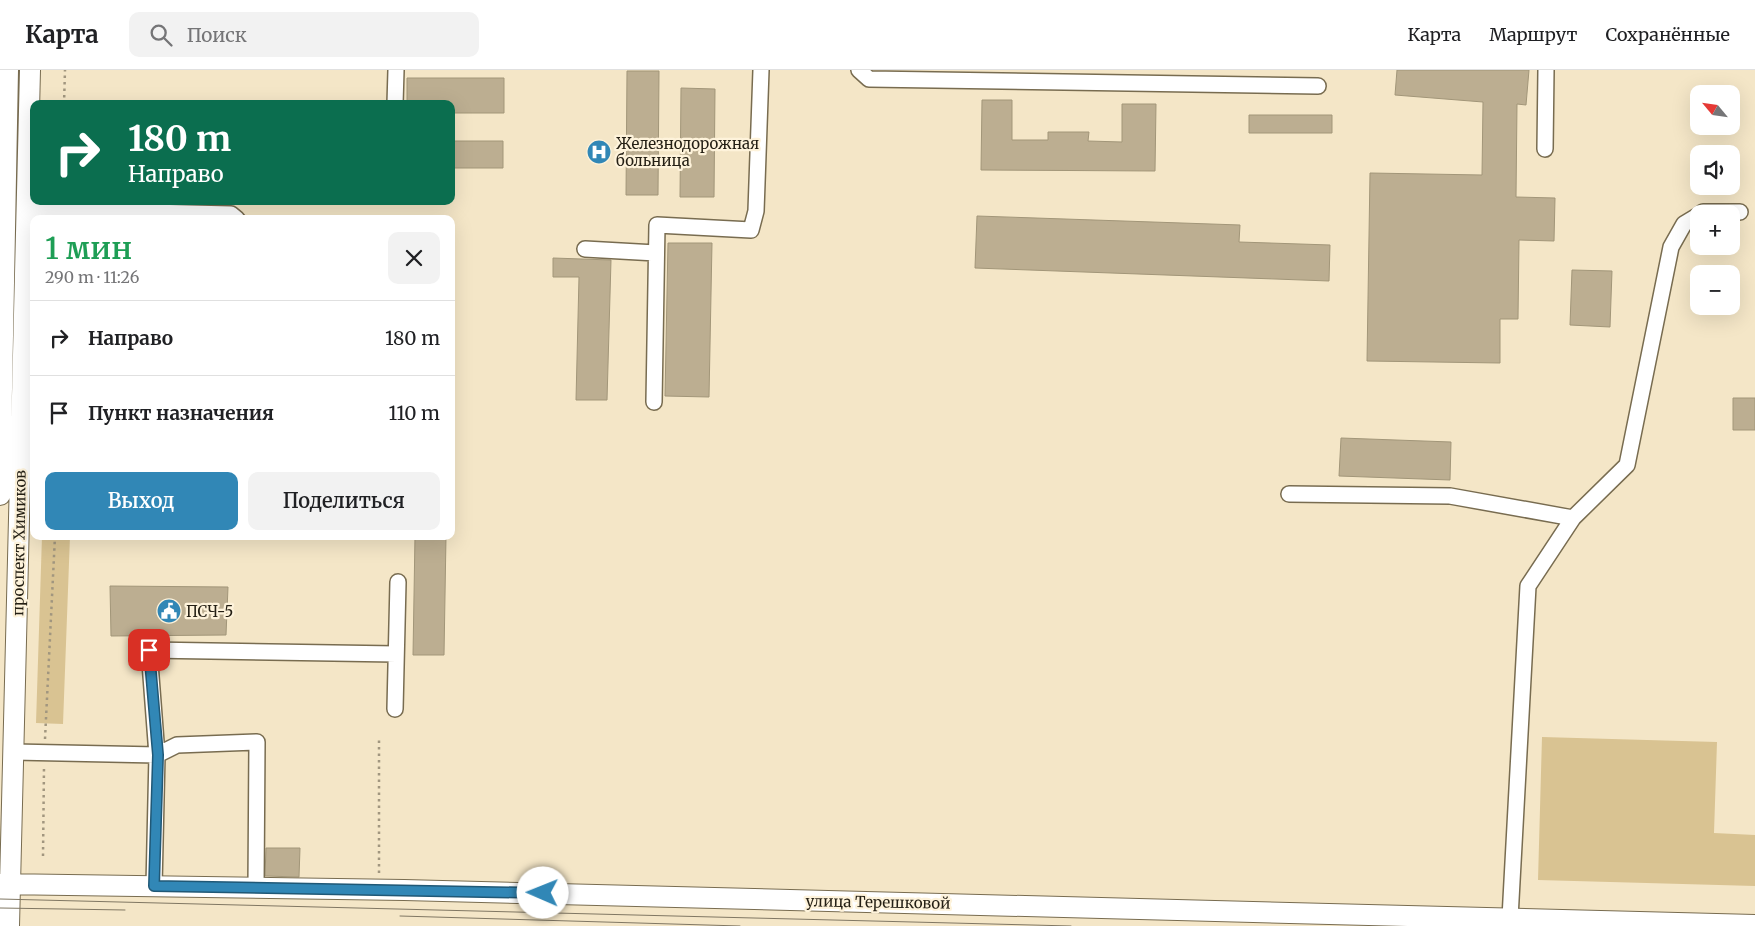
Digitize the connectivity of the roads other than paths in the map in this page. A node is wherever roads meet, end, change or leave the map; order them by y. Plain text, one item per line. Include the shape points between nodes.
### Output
1 (8, 70) edge
2 (30, 70) edge
3 (396, 70) edge
4 (761, 70) edge
5 (859, 70) edge
6 (1546, 70) edge
7 (1173, 77) edge
8 (1318, 86) dead end
9 (396, 100) edge
10 (1545, 149) dead end
11 (26, 209) junction
12 (231, 215) edge
13 (1690, 220) edge
14 (585, 249) dead end
15 (656, 253) junction
16 (23, 339) junction
17 (3, 340) junction
18 (1, 388) edge
19 (654, 402) dead end
20 (1289, 494) dead end
21 (0, 495) edge
22 (1574, 518) junction
23 (398, 582) dead end
24 (396, 654) junction
25 (395, 709) dead end
26 (14, 752) junction
27 (158, 755) junction
28 (6, 884) edge
29 (154, 886) junction
30 (256, 887) junction
31 (1510, 922) edge
32 (1755, 925) edge
33 (9, 926) edge

1 - 17 main road, проспект Химиков
2 - 11 main road, проспект Химиков
3 - 9 lane
4 - 15 lane via 756,211 752,230 657,225
5 - 7 lane via 869,79
6 - 10 lane
7 - 8 lane
11 - 12 lane
11 - 16 main road, проспект Химиков
13 - 22 lane via 1684,224 1671,247 1627,466
14 - 15 lane
15 - 19 lane
16 - 17 lane
16 - 26 main road, проспект Химиков
17 - 18 main road, проспект Химиков
18 - 21 main road, проспект Химиков
20 - 22 lane via 1450,496
22 - 31 lane via 1528,586
23 - 24 lane
24 - 25 lane
24 - 27 lane via 149,650
26 - 27 lane
26 - 28 main road, проспект Химиков
27 - 29 lane
27 - 30 lane via 177,745 257,742
28 - 29 main road, улица Терешковой
28 - 33 main road, проспект Химиков
29 - 30 main road, улица Терешковой
30 - 31 main road, улица Терешковой
31 - 32 main road, улица Терешковой

